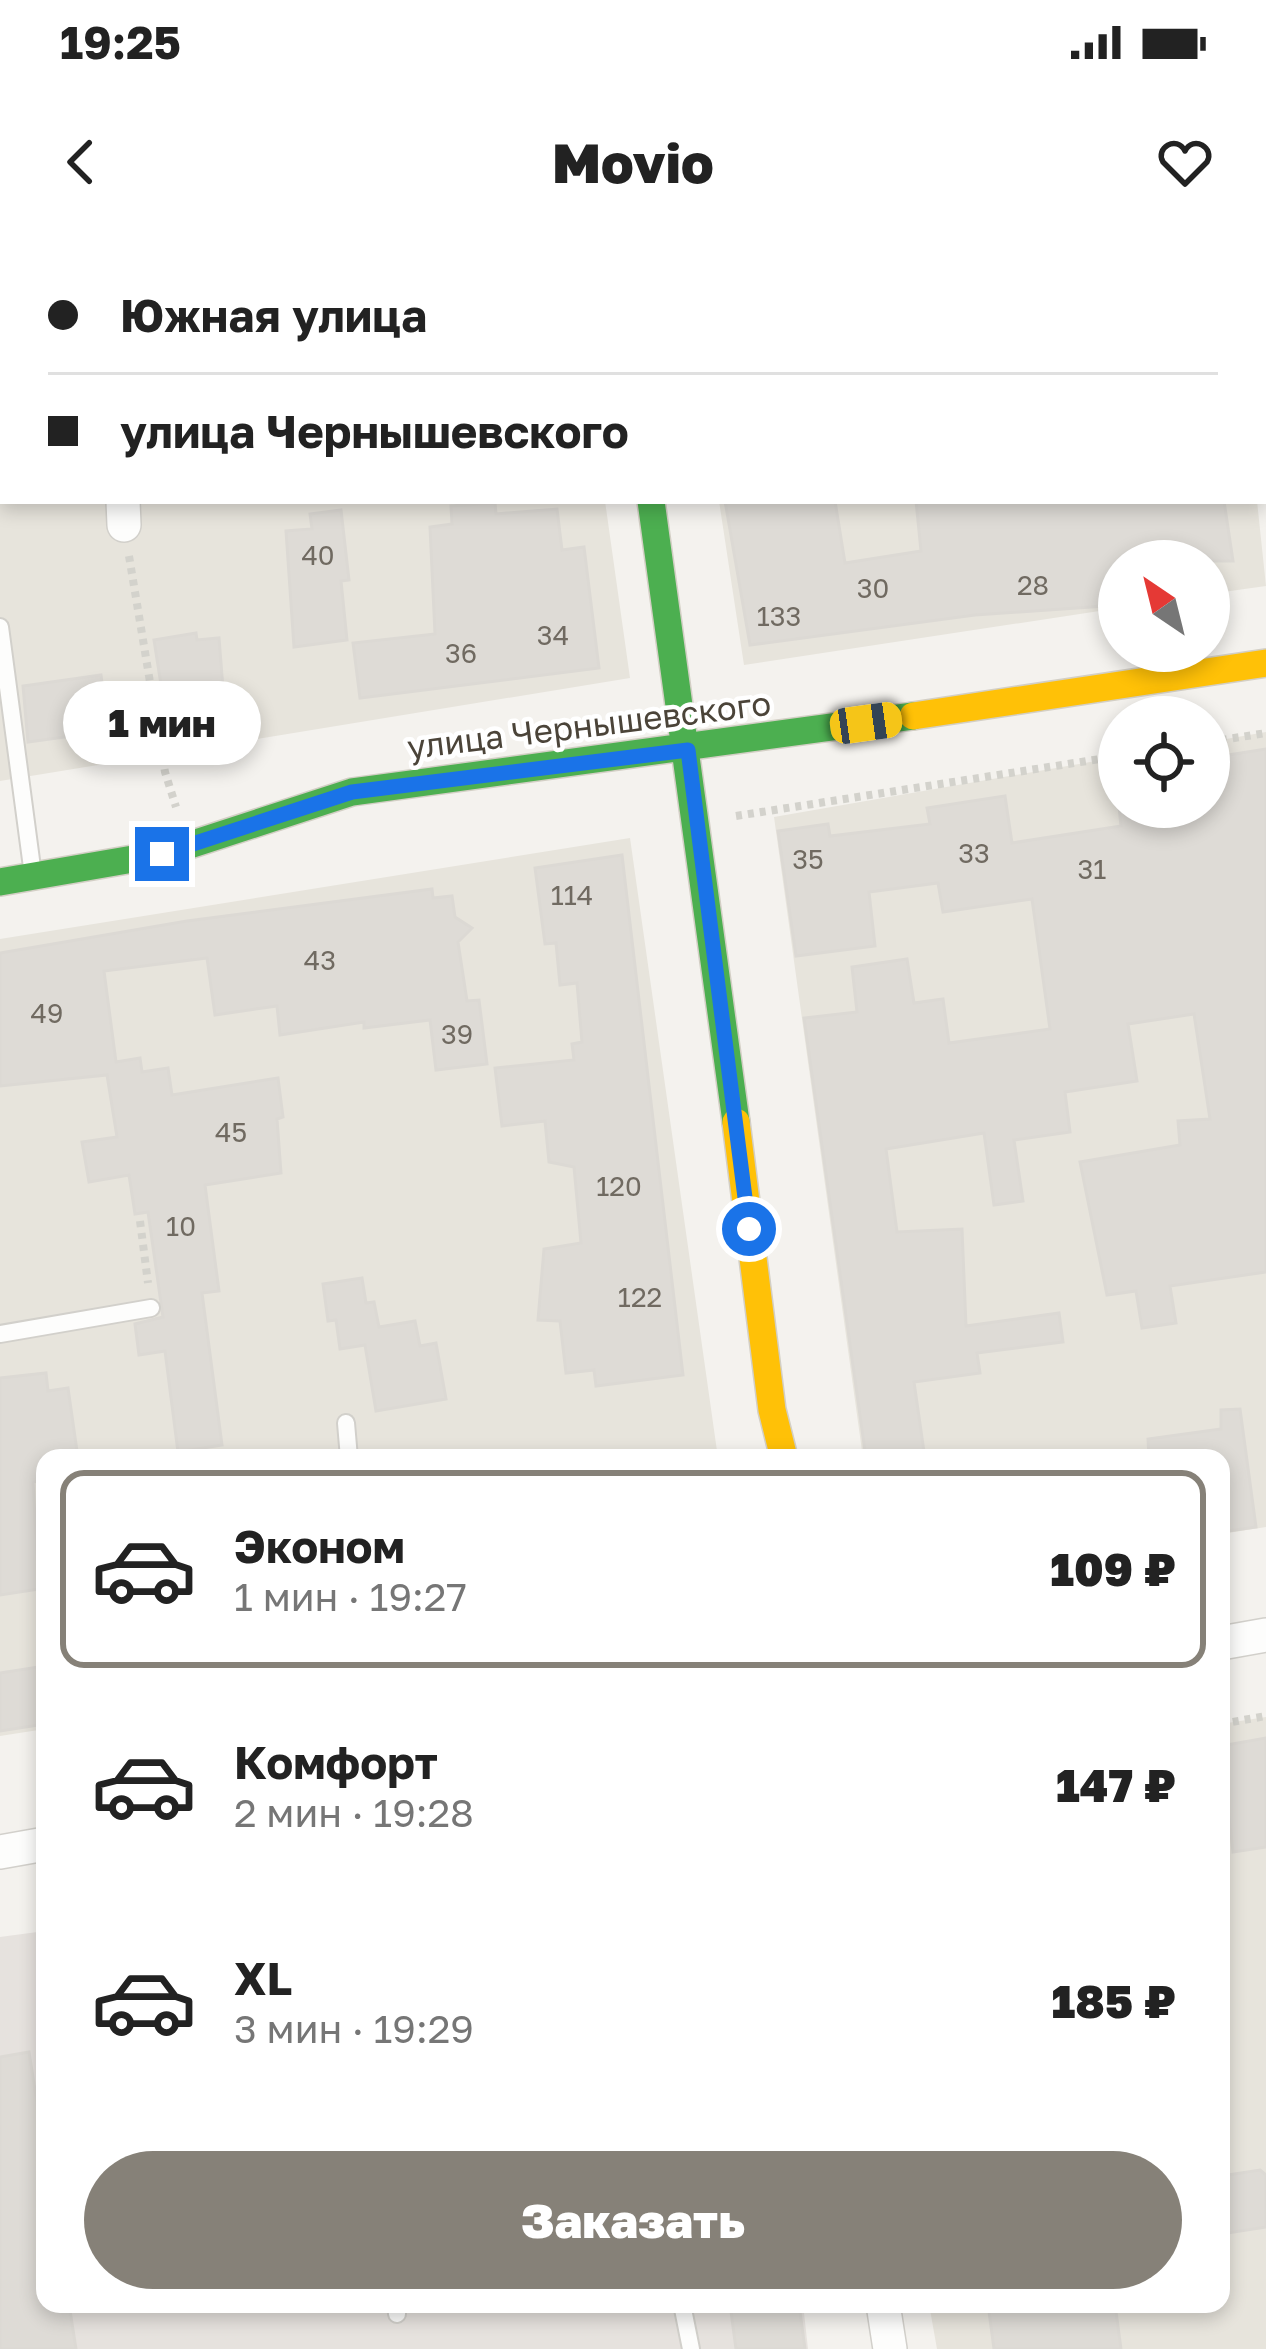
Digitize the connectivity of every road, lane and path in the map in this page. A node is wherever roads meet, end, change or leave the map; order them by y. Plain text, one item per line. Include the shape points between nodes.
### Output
1 (651, 504) edge
2 (124, 513) edge
3 (0, 627) edge
4 (1266, 663) edge
5 (1266, 733) edge
6 (1230, 739) edge
7 (688, 750) junction
8 (1098, 759) edge
9 (699, 822) junction
10 (188, 845) junction
11 (33, 876) junction
12 (0, 882) edge
13 (140, 1221) dead end
14 (151, 1308) joint
15 (0, 1334) edge
16 (346, 1423) dead end
17 (348, 1449) edge
18 (782, 1449) edge
19 (1266, 1635) edge
20 (1230, 1641) edge
21 (1266, 1716) edge
22 (1230, 1722) edge
23 (36, 1846) edge
24 (0, 1852) edge
25 (684, 2313) edge
26 (884, 2313) edge
27 (691, 2349) edge
28 (890, 2349) edge

1 - 7 street
2 - 10 path via 165,772
3 - 11 lane
4 - 7 street, улица Чернышевского
5 - 6 path
7 - 9 street
7 - 10 street, улица Чернышевского via 352,792
8 - 9 path
9 - 18 street
10 - 11 street, улица Чернышевского
11 - 12 street, улица Чернышевского
13 - 14 path
14 - 15 lane
16 - 17 lane
19 - 20 street
21 - 22 path
23 - 24 street
25 - 27 lane
26 - 28 street

